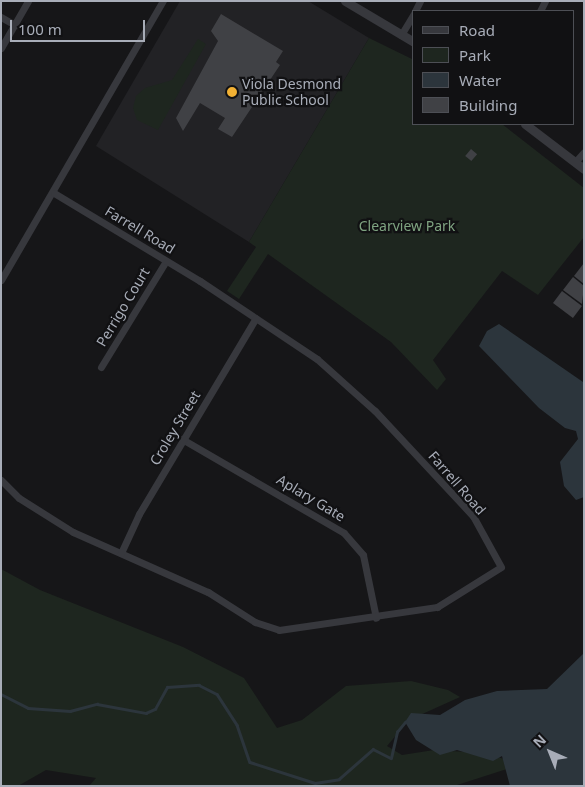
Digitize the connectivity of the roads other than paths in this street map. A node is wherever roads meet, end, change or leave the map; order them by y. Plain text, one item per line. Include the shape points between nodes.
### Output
1 (28, 1) edge
2 (163, 1) edge
3 (345, 1) edge
4 (412, 16) edge
5 (1, 17) edge
6 (15, 25) junction
7 (402, 34) junction
8 (412, 41) edge
9 (1, 48) edge
10 (526, 125) edge
11 (584, 152) edge
12 (575, 162) junction
13 (584, 169) edge
14 (54, 193) junction
15 (166, 260) junction
16 (1, 280) edge
17 (256, 318) junction
18 (101, 367) dead end
19 (182, 439) junction
20 (1, 480) edge
21 (121, 553) junction
22 (376, 618) junction

1 - 6 street
2 - 14 street
3 - 7 street
4 - 7 street
5 - 6 street
6 - 9 street
7 - 8 street
10 - 12 street
11 - 12 street
12 - 13 street
14 - 15 street, Farrell Road
14 - 16 street
15 - 17 street, Farrell Road
15 - 18 street, Perrigo Court
17 - 19 street, Croley Street
17 - 22 street, Farrell Road via 317,359 375,411 473,516 501,567 437,608
19 - 21 street, Croley Street
19 - 22 street, Aplary Gate via 344,533 363,555
20 - 21 street, Farrell Road via 20,498 73,532
21 - 22 street, Farrell Road via 279,630

